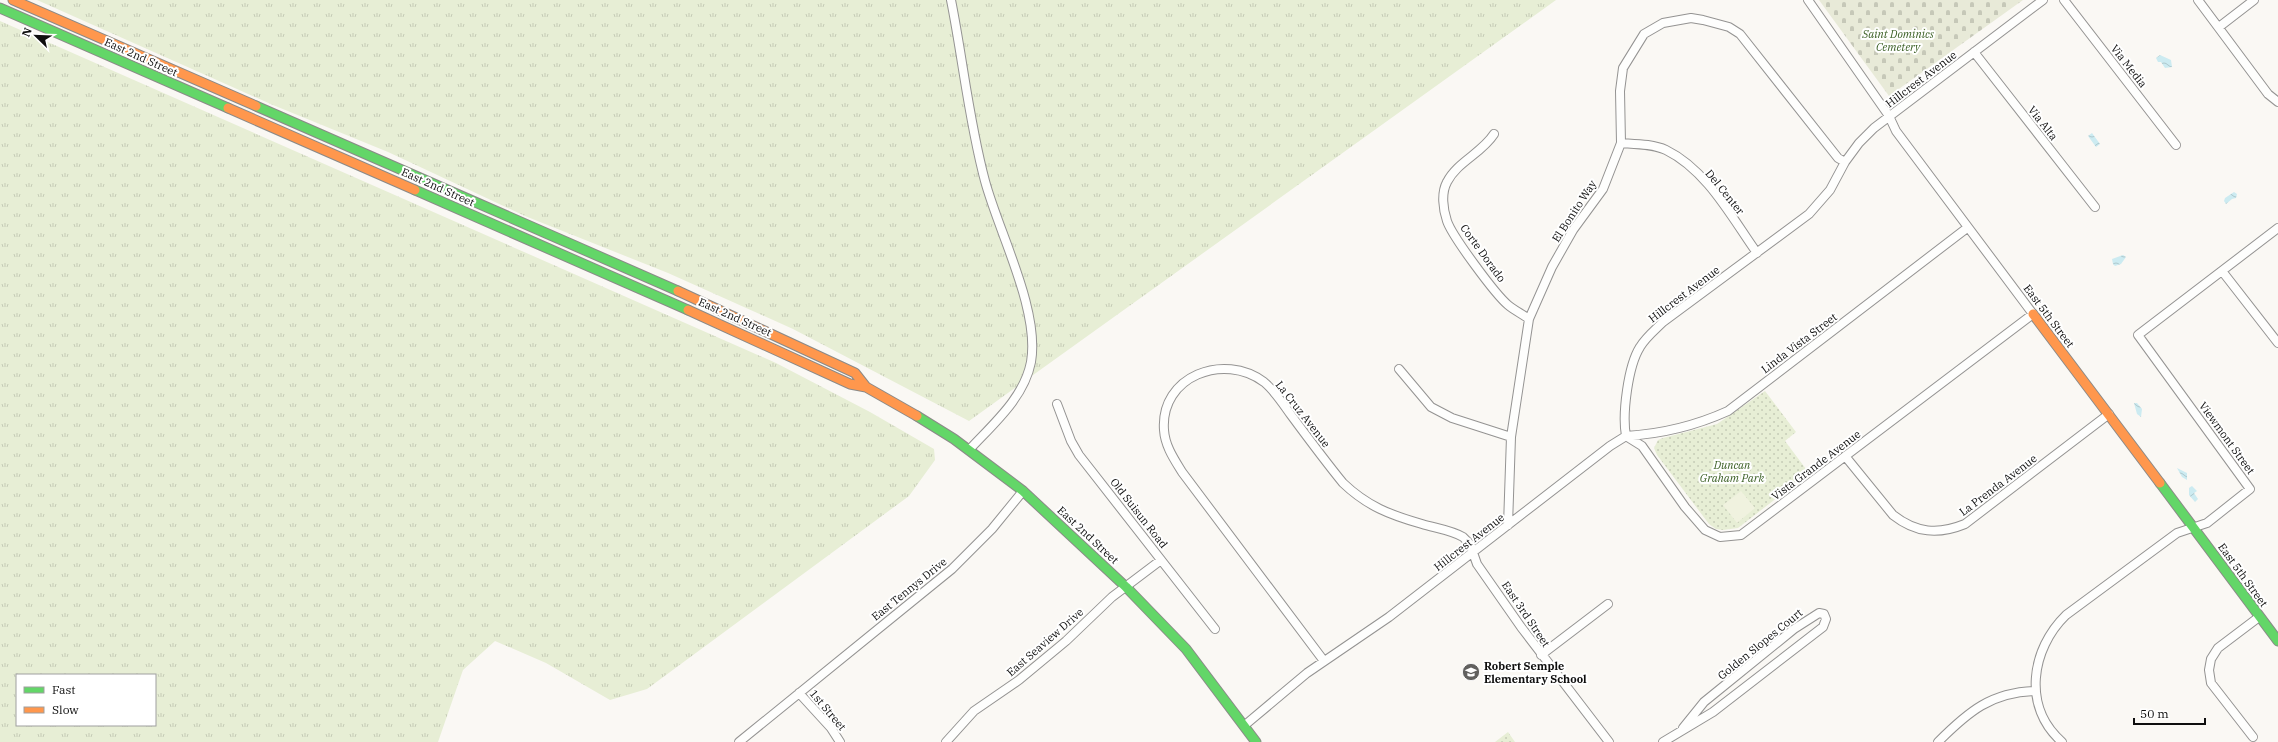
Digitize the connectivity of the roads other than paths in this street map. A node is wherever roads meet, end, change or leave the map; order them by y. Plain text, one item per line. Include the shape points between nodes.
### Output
1 (13, 0) edge
2 (950, 0) edge
3 (1808, 0) edge
4 (2043, 0) edge
5 (2064, 0) edge
6 (2198, 0) edge
7 (2254, 0) edge
8 (0, 8) edge
9 (2219, 27) junction
10 (1974, 52) junction
11 (2278, 102) edge
12 (1889, 116) junction
13 (1494, 134) dead end
14 (1621, 143) junction
15 (2176, 145) dead end
16 (1845, 162) junction
17 (2094, 207) dead end
18 (1967, 228) junction
19 (2278, 228) edge
20 (1757, 252) junction
21 (2222, 271) junction
22 (2033, 314) junction
23 (1529, 319) junction
24 (2278, 343) edge
25 (1399, 369) dead end
26 (866, 387) junction
27 (1058, 404) dead end
28 (2109, 414) junction
29 (1626, 436) junction
30 (1511, 437) junction
31 (969, 450) junction
32 (1845, 456) junction
33 (1023, 491) junction
34 (1508, 525) junction
35 (2194, 528) junction
36 (1473, 552) junction
37 (1161, 560) junction
38 (1126, 587) junction
39 (1608, 604) dead end
40 (2259, 617) junction
41 (1215, 629) dead end
42 (2278, 641) edge
43 (1541, 655) junction
44 (1324, 661) junction
45 (2036, 691) junction
46 (799, 692) junction
47 (1245, 725) junction
48 (1683, 728) junction
49 (2254, 737) dead end
50 (739, 742) edge
51 (840, 742) edge
52 (946, 742) edge
53 (1256, 742) edge
54 (1609, 742) edge
55 (1664, 742) edge
56 (1938, 742) edge
57 (2062, 742) edge

1 - 26 main road, East 2nd Street via 720,309 855,373
2 - 31 street via 985,182 1026,304 1033,344 1030,364 1015,399
3 - 12 street, East 5th Street
4 - 10 street, Hillcrest Avenue
5 - 15 street, Via Media
6 - 9 street
7 - 9 street
8 - 26 main road, East 2nd Street via 766,344 850,384
9 - 11 street via 2268,94
10 - 12 street, Hillcrest Avenue
10 - 17 street, Via Alta
12 - 16 street, Hillcrest Avenue via 1859,143
12 - 18 street, East 5th Street via 1896,131
13 - 23 street, Corte Dorado via 1487,145 1452,173 1446,183 1444,207 1447,222 1466,252 1507,305
14 - 16 street, El Bonito Way via 1620,91 1626,62 1644,34 1663,23 1691,18 1729,26 1740,34 1838,158
14 - 20 street, Del Center via 1655,146 1687,165 1708,185
14 - 23 street, El Bonito Way via 1602,189 1573,230 1552,267
16 - 20 street, Hillcrest Avenue via 1818,206
18 - 22 street, East 5th Street
18 - 29 street, Linda Vista Street via 1728,411 1705,422
19 - 21 street, Viewmont Street
20 - 29 street, Hillcrest Avenue via 1663,322 1639,348 1631,370 1624,424
21 - 24 street
21 - 35 street, Viewmont Street via 2138,335 2250,489 2207,523
22 - 28 main road, East 5th Street
22 - 32 street, Vista Grande Avenue
23 - 30 street, El Bonito Way
25 - 30 street via 1431,406 1452,418
26 - 31 main road, East 2nd Street via 924,419
27 - 37 street, Old Suisun Road via 1071,441 1080,455
28 - 32 street, La Prenda Avenue via 1965,524 1945,531 1927,532 1893,515
28 - 35 main road, East 5th Street
29 - 32 street, Vista Grande Avenue via 1642,446 1685,507 1705,530 1720,537 1741,535
29 - 34 street, Hillcrest Avenue
30 - 34 street, El Bonito Way
31 - 33 main road, East 2nd Street
33 - 38 main road, East 2nd Street
33 - 46 street, East Tennys Drive via 992,529 952,569
34 - 36 street, Hillcrest Avenue
35 - 40 main road, East 5th Street
35 - 45 street, Viewmont Street via 2177,533 2066,615 2055,626 2045,641 2039,659
36 - 43 street, East 3rd Street via 1477,564
36 - 44 street, Hillcrest Avenue via 1389,617
36 - 44 street, La Cruz Avenue via 1470,544 1458,534 1370,506 1356,495 1343,483 1271,389 1258,379 1238,371 1217,368 1202,372 1184,382 1171,395 1165,413 1164,430 1168,448 1182,472
37 - 38 street, East Seaview Drive
37 - 41 street, Old Suisun Road
38 - 47 main road, East 2nd Street via 1186,650
38 - 52 street, East Seaview Drive via 1019,680 974,711
39 - 43 street
40 - 42 main road, East 5th Street
40 - 49 street via 2218,648 2211,659 2209,670 2211,683
43 - 54 street, East 3rd Street
44 - 47 street, Hillcrest Avenue
45 - 56 street via 2000,696 1959,721
45 - 57 street, Viewmont Street via 2044,719
46 - 50 street, East Tennys Drive
46 - 51 street, 1st Street
47 - 53 main road, East 2nd Street
48 - 48 street, Golden Slopes Court via 1712,712 1823,627 1826,618 1824,614 1812,616 1794,629 1704,702
48 - 55 street, Golden Slopes Court

